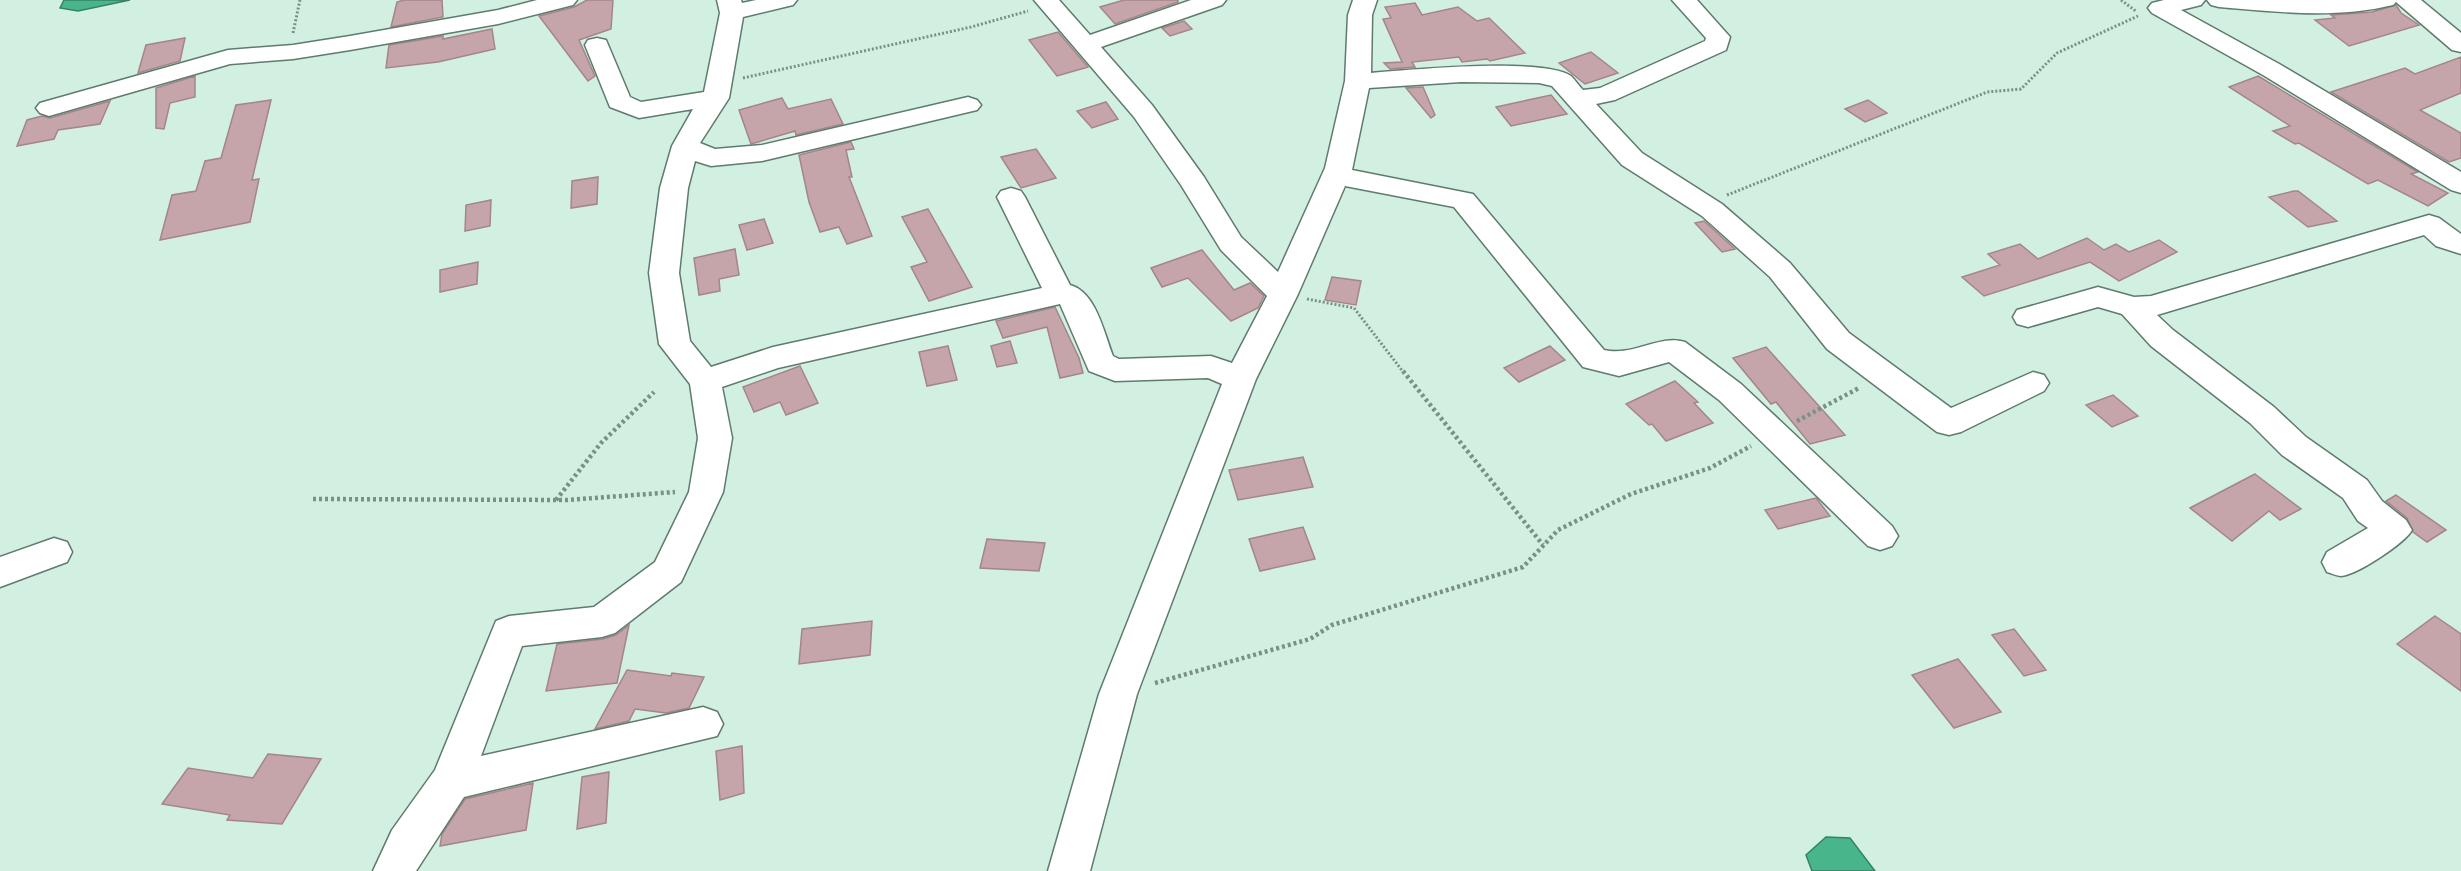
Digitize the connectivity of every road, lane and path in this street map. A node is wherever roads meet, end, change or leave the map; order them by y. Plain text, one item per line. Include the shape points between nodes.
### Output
1 (300, 0) edge
2 (566, 0) edge
3 (785, 0) edge
4 (1214, 0) edge
5 (1365, 0) edge
6 (1684, 0) edge
7 (2121, 0) edge
8 (2193, 0) edge
9 (2219, 0) edge
10 (2385, 0) edge
11 (2406, 0) edge
12 (1048, 2) edge
13 (730, 7) edge
14 (1087, 44) junction
15 (597, 45) dead end
16 (2461, 45) edge
17 (292, 52) junction
18 (1358, 81) junction
19 (718, 91) junction
20 (1575, 99) junction
21 (968, 105) dead end
22 (50, 108) dead end
23 (685, 146) junction
24 (1336, 176) junction
25 (2461, 184) edge
26 (1011, 197) dead end
27 (2461, 197) edge
28 (1712, 210) junction
29 (2429, 224) junction
30 (2461, 245) edge
31 (1060, 294) junction
32 (1283, 294) junction
33 (2134, 310) junction
34 (2028, 317) dead end
35 (1884, 375) junction
36 (1240, 379) junction
37 (705, 381) junction
38 (2033, 383) dead end
39 (654, 392) dead end
40 (1773, 434) junction
41 (706, 492) junction
42 (313, 500) dead end
43 (555, 500) junction
44 (1880, 536) dead end
45 (1543, 545) junction
46 (54, 552) dead end
47 (2340, 562) dead end
48 (0, 572) edge
49 (1118, 694) junction
50 (703, 724) dead end
51 (450, 781) junction
52 (394, 871) edge
53 (1069, 871) edge

1 - 17 path
2 - 17 street via 498,17
3 - 13 street
4 - 14 street
5 - 18 street via 1360,15
6 - 20 street via 1718,37 1717,45 1606,95
7 - 28 path via 2141,15 2057,53 2021,89 1987,92 1764,179 1731,192
8 - 25 street via 2160,8 2272,70
9 - 10 street via 2341,6
11 - 16 street
12 - 14 street
12 - 19 path via 971,27
13 - 19 street
14 - 32 street via 1143,111 1231,243
15 - 19 street via 619,102 639,110
17 - 22 street via 228,57
18 - 20 street via 1461,74 1541,75 1561,81
18 - 24 street
19 - 23 street
20 - 28 street via 1632,159
21 - 23 street via 762,153 711,158
23 - 37 street via 674,188 664,273 675,344
24 - 32 street
24 - 40 street via 1463,200 1594,359 1619,365 1674,350 1730,392
26 - 31 street
27 - 29 street
28 - 35 street via 1780,270 1838,341
29 - 30 street via 2446,239
29 - 33 street
31 - 36 street via 1075,300 1100,363 1115,370 1211,367
31 - 37 street via 773,358
32 - 36 street
32 - 45 path via 1354,308
33 - 34 street via 2107,297 2098,297
33 - 47 street via 2162,338 2262,415 2294,446 2355,489 2370,511 2394,530
35 - 38 street via 1949,423
35 - 40 path
36 - 49 street
37 - 41 street via 715,438
39 - 43 path via 609,431
40 - 44 street
40 - 45 path via 1710,468 1620,499 1558,530
41 - 43 path
41 - 51 street via 668,572 602,621 509,632
42 - 43 path
45 - 49 path via 1523,567 1332,625 1310,639
46 - 48 street
49 - 53 street
50 - 51 street
51 - 52 street via 407,844

